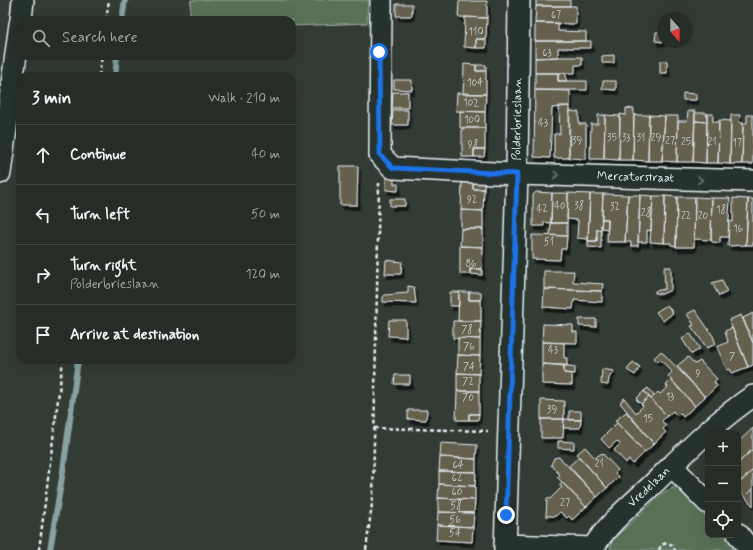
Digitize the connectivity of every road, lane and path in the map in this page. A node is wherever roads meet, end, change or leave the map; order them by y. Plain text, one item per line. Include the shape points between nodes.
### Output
1 (23, 0) edge
2 (109, 0) edge
3 (381, 0) edge
4 (519, 0) edge
5 (21, 16) edge
6 (107, 16) edge
7 (16, 54) edge
8 (101, 60) edge
9 (100, 72) edge
10 (380, 155) junction
11 (0, 173) edge
12 (517, 174) junction
13 (753, 181) edge
14 (62, 364) edge
15 (753, 396) edge
16 (374, 428) junction
17 (509, 432) junction
18 (672, 466) junction
19 (707, 502) edge
20 (741, 538) edge
21 (505, 547) edge
22 (594, 549) edge
23 (39, 550) edge
24 (366, 550) edge
25 (658, 550) edge
26 (675, 550) edge
27 (750, 550) edge

1 - 5 street
2 - 6 path
3 - 10 street
4 - 12 street, Polderbrieslaan
7 - 11 street
8 - 9 path
10 - 12 street, Mercatorstraat via 393,168
10 - 16 path
12 -> 13 street, Mercatorstraat
12 - 17 street, Polderbrieslaan
14 - 23 path
15 - 18 street via 732,410
16 - 17 path
16 - 24 path via 373,496
17 - 21 street, Polderbrieslaan
18 - 19 street, Vredelaan
18 - 22 street, Vredelaan via 602,533
20 - 27 street
21 - 22 street, Vredelaan
25 - 26 path via 661,545 667,543

